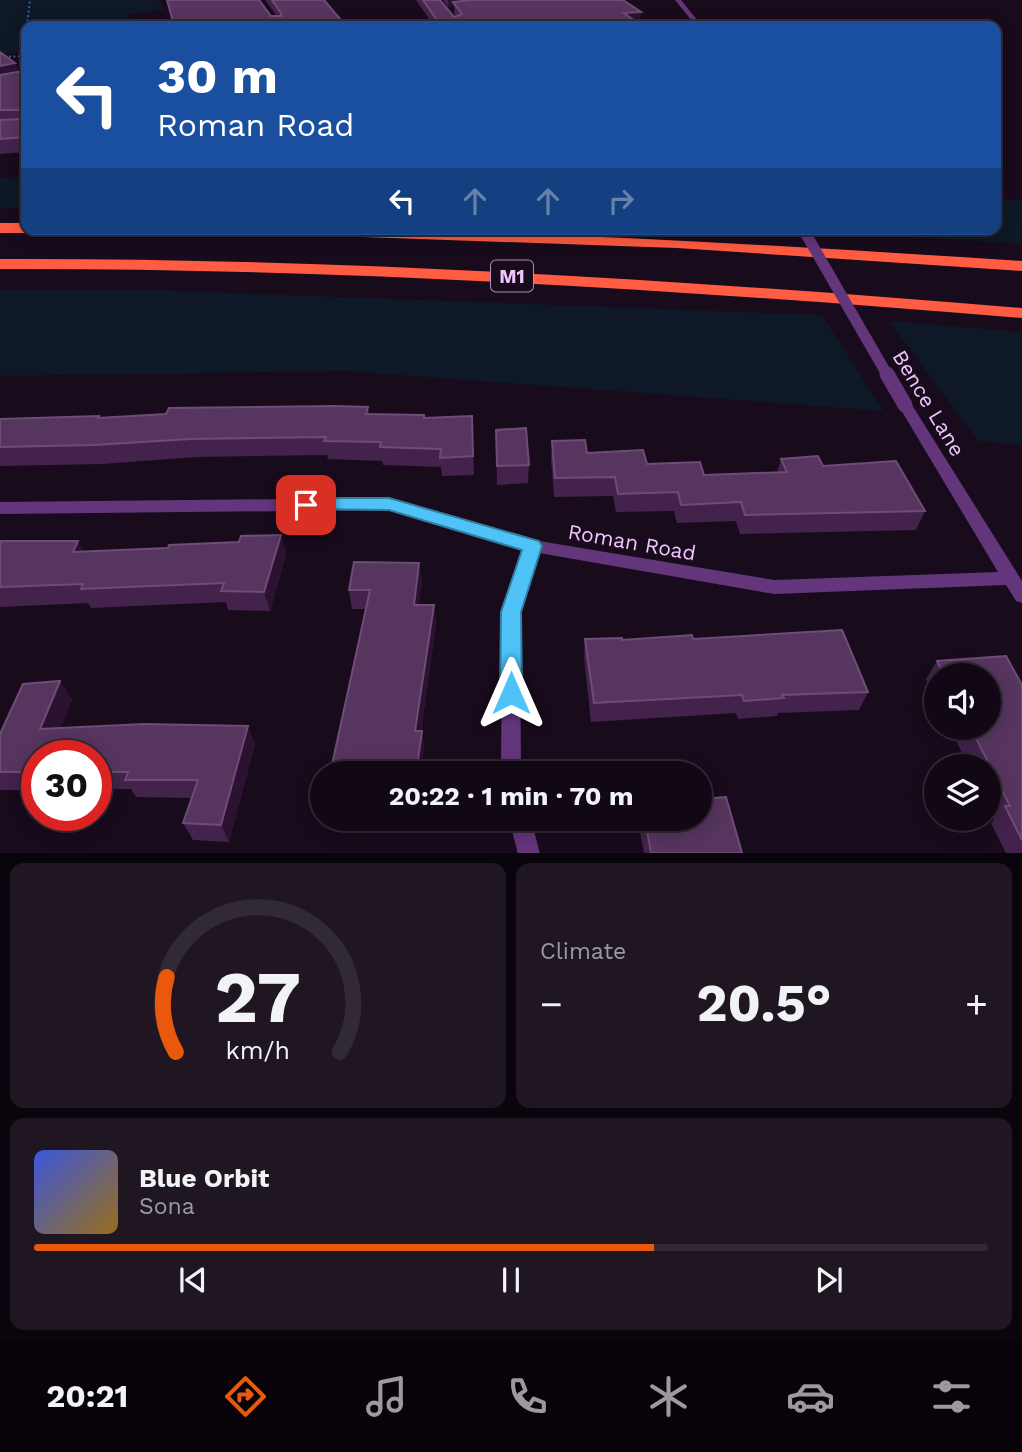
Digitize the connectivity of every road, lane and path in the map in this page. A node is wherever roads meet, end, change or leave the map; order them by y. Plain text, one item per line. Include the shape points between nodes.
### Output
1 (30, 0) edge
2 (678, 0) edge
3 (28, 21) edge
4 (695, 21) edge
5 (21, 56) edge
6 (0, 57) edge
7 (0, 228) edge
8 (21, 228) edge
9 (450, 235) edge
10 (806, 235) edge
11 (0, 264) edge
12 (1022, 266) edge
13 (1022, 313) edge
14 (0, 508) edge
15 (533, 546) junction
16 (1011, 578) junction
17 (1022, 596) edge
18 (511, 761) edge
19 (523, 831) edge
20 (529, 853) edge

1 - 3 path
2 - 4 street
5 - 6 path
7 - 8 highway
9 - 12 highway, M1 via 677,243
10 - 16 street, Bence Lane, bridge
11 - 13 highway, M1 via 450,273 719,288
14 - 15 street, Roman Road via 389,504
15 - 16 street, Roman Road via 774,587
15 - 18 street via 511,612
16 - 17 street, Bence Lane
19 - 20 street

